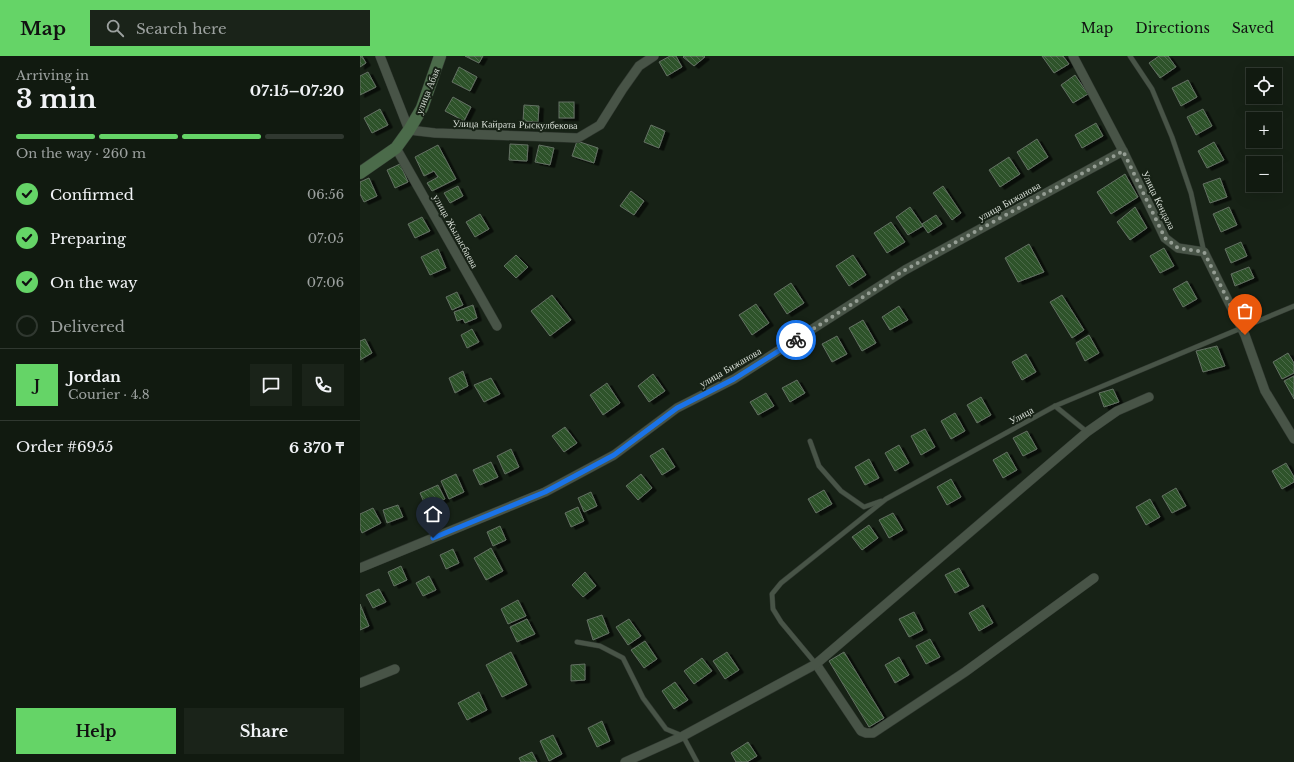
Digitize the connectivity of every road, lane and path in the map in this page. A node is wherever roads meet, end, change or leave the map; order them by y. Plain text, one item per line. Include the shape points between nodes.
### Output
1 (380, 56) edge
2 (440, 56) edge
3 (654, 56) edge
4 (1073, 56) edge
5 (1130, 56) edge
6 (409, 130) junction
7 (396, 148) junction
8 (1123, 151) junction
9 (360, 173) edge
10 (1204, 252) junction
11 (1294, 306) edge
12 (497, 326) dead end
13 (1241, 328) junction
14 (1149, 397) dead end
15 (1055, 406) junction
16 (1087, 432) junction
17 (1294, 439) edge
18 (810, 441) dead end
19 (886, 499) junction
20 (360, 568) edge
21 (1094, 578) dead end
22 (577, 642) dead end
23 (816, 664) junction
24 (395, 669) dead end
25 (360, 683) edge
26 (683, 736) junction
27 (641, 759) edge
28 (625, 762) edge
29 (698, 762) edge

1 - 6 street
2 - 6 street, улица Абая via 422,108
3 - 6 street, Улица Кайрата Рыскулбекова via 639,66 600,125 578,138
4 - 8 street, Улица Кендала
5 - 10 lane via 1152,89 1172,137 1191,193
6 - 7 street, улица Абая
7 - 9 street, улица Абая
7 - 12 street, улица Жылысбаева
8 - 10 street, Улица Кендала via 1165,238 1178,248
8 - 20 street, улица Бижанова via 905,270 734,379 677,408 614,455 545,492
10 - 13 street
11 - 13 lane, Улица
13 - 15 lane, Улица
13 - 17 street via 1265,390
14 - 16 street via 1117,411
15 - 16 lane
15 - 19 lane, Улица
16 - 23 street
18 - 19 lane via 818,466 841,491 864,507
19 - 23 lane, Улица via 781,583 772,594 773,609 781,622
21 - 23 street via 965,672 873,733 861,730
22 - 26 lane via 600,646 623,658 642,698 666,729
23 - 26 street
24 - 25 street
26 - 27 street
26 - 29 lane
27 - 28 street

